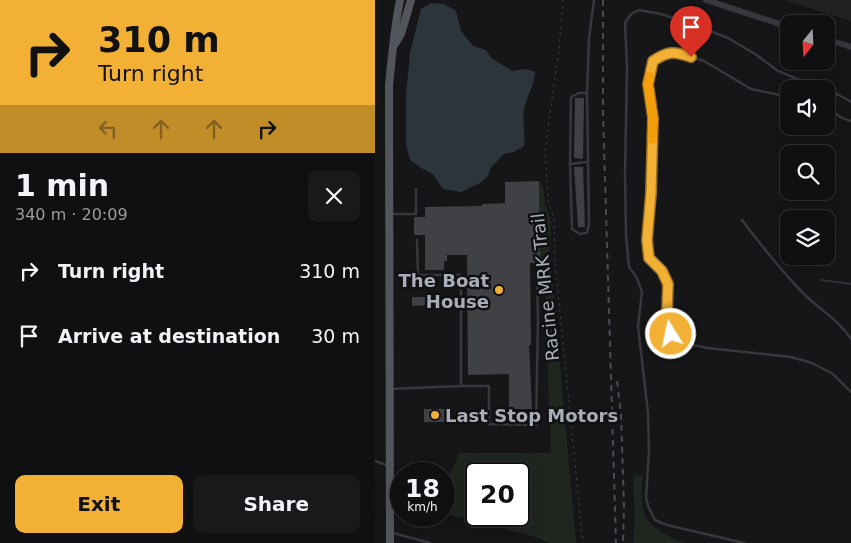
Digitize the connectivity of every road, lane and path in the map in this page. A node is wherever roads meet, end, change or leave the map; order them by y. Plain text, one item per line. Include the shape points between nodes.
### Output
1 (400, 0) edge
2 (411, 0) edge
3 (563, 0) edge
4 (595, 0) edge
5 (706, 0) edge
6 (780, 24) edge
7 (835, 42) edge
8 (395, 44) junction
9 (851, 47) edge
10 (800, 80) edge
11 (587, 93) junction
12 (835, 93) edge
13 (780, 95) edge
14 (851, 102) edge
15 (835, 113) edge
16 (851, 122) edge
17 (587, 162) junction
18 (570, 164) junction
19 (416, 189) dead end
20 (389, 214) junction
21 (742, 220) dead end
22 (417, 240) dead end
23 (537, 270) dead end
24 (851, 339) edge
25 (461, 386) junction
26 (390, 389) junction
27 (851, 392) edge
28 (375, 461) edge
29 (390, 462) edge
30 (390, 466) edge
31 (390, 527) edge
32 (390, 532) junction
33 (390, 543) edge
34 (427, 543) edge
35 (583, 543) edge
36 (744, 543) edge

1 - 8 main road via 393,32
2 - 8 main road
3 - 35 path, Racine MRK Trail via 545,150
4 - 11 lane via 589,38
5 - 6 street
7 - 9 street
8 - 20 main road via 389,86
10 - 36 lane via 778,71 727,38 661,14 639,10 631,14 625,23 626,235 629,267 642,292 639,326 648,413 648,506 655,520 667,525
11 - 17 lane
11 - 18 lane via 571,97
12 - 14 lane
13 - 27 lane via 751,89 704,61 678,53 664,54 653,61 648,84 653,118 647,240 649,258 662,271 668,284 667,313 671,334 684,343 812,363 833,374
15 - 16 lane
17 - 18 lane
17 - 18 lane via 589,224 587,233 579,234 572,229
19 - 20 lane via 416,214
20 - 26 main road
21 - 24 lane via 777,265
22 - 25 lane via 418,275 461,275
23 - 25 lane via 536,425 489,424 489,386
25 - 26 lane
26 - 29 main road
28 - 30 lane
31 - 32 main road
32 - 33 main road
32 - 34 lane

